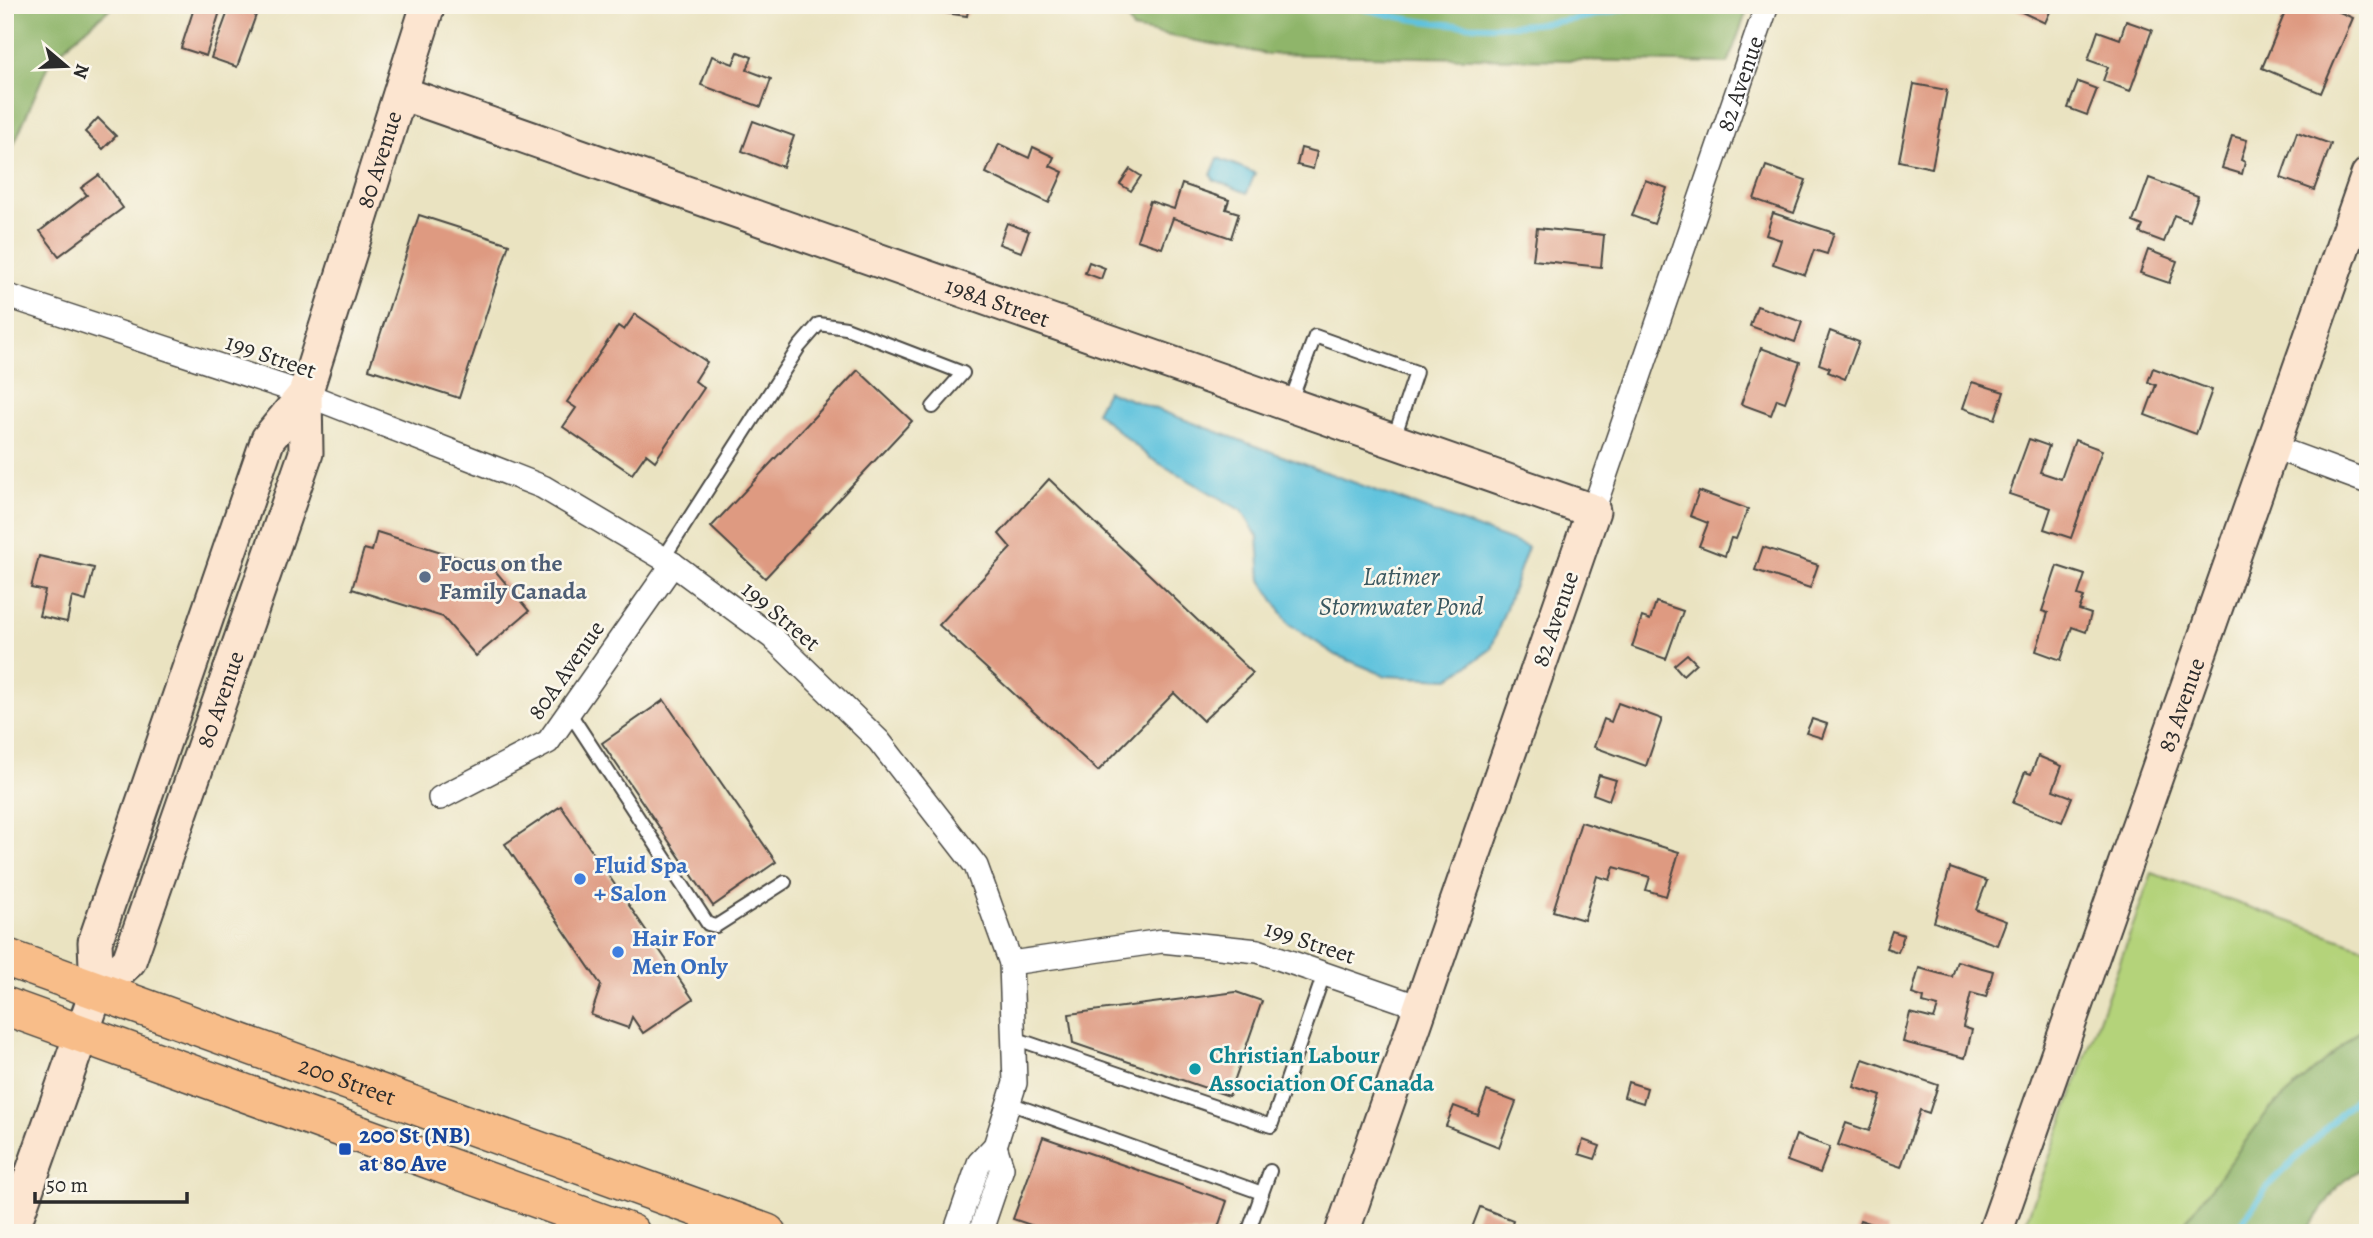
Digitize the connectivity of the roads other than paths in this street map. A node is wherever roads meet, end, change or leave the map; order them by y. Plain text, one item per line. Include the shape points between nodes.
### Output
1 (428, 5) edge
2 (1767, 5) edge
3 (401, 93) junction
4 (2368, 176) edge
5 (5, 295) edge
6 (304, 394) junction
7 (1290, 405) junction
8 (933, 407) dead end
9 (1393, 441) junction
10 (2273, 447) junction
11 (2368, 482) edge
12 (1593, 511) junction
13 (668, 562) junction
14 (569, 712) junction
15 (440, 798) dead end
16 (785, 882) dead end
17 (5, 957) edge
18 (1011, 963) junction
19 (1324, 974) junction
20 (97, 990) junction
21 (5, 1006) edge
22 (1420, 1007) junction
23 (80, 1034) junction
24 (1014, 1038) junction
25 (1009, 1103) junction
26 (995, 1146) junction
27 (1270, 1171) dead end
28 (1262, 1193) junction
29 (11, 1233) edge
30 (631, 1233) edge
31 (767, 1233) edge
32 (955, 1233) edge
33 (980, 1233) edge
34 (1248, 1233) edge
35 (1342, 1233) edge
36 (1995, 1233) edge

1 - 3 street, 80 Avenue
2 - 12 street, 82 Avenue
3 - 6 street, 80 Avenue
3 - 7 street, 198A Street
4 - 10 street, 83 Avenue
5 - 6 street, 199 Street
6 - 13 street, 199 Street via 543,486
6 - 20 street, 80 Avenue via 306,453 129,961
7 - 9 street, 198A Street
7 - 9 lane via 1315,336 1416,372
8 - 13 lane via 963,373 846,328 819,324 799,347
9 - 12 street, 198A Street
10 - 11 street
10 - 36 street, 83 Avenue
12 - 22 street, 82 Avenue
13 - 14 street, 80A Avenue
13 - 18 street, 199 Street via 772,637 880,741 976,866
14 - 15 street, 80A Avenue via 548,742
14 - 16 lane via 708,923 716,926
17 - 20 main road, 200 Street
18 - 19 street, 199 Street via 1162,941 1258,951
18 - 24 street
19 - 22 street, 199 Street
19 - 24 lane via 1271,1126
20 - 23 street, 80 Avenue
20 - 31 main road, 200 Street
21 - 23 main road, 200 Street
22 - 35 street, 82 Avenue
23 - 29 street, 80 Avenue
23 - 30 main road, 200 Street
24 - 25 street via 1015,1083
25 - 26 street
25 - 28 lane
26 - 32 street via 979,1163
26 - 33 street via 1002,1168
27 - 28 lane
28 - 34 lane

